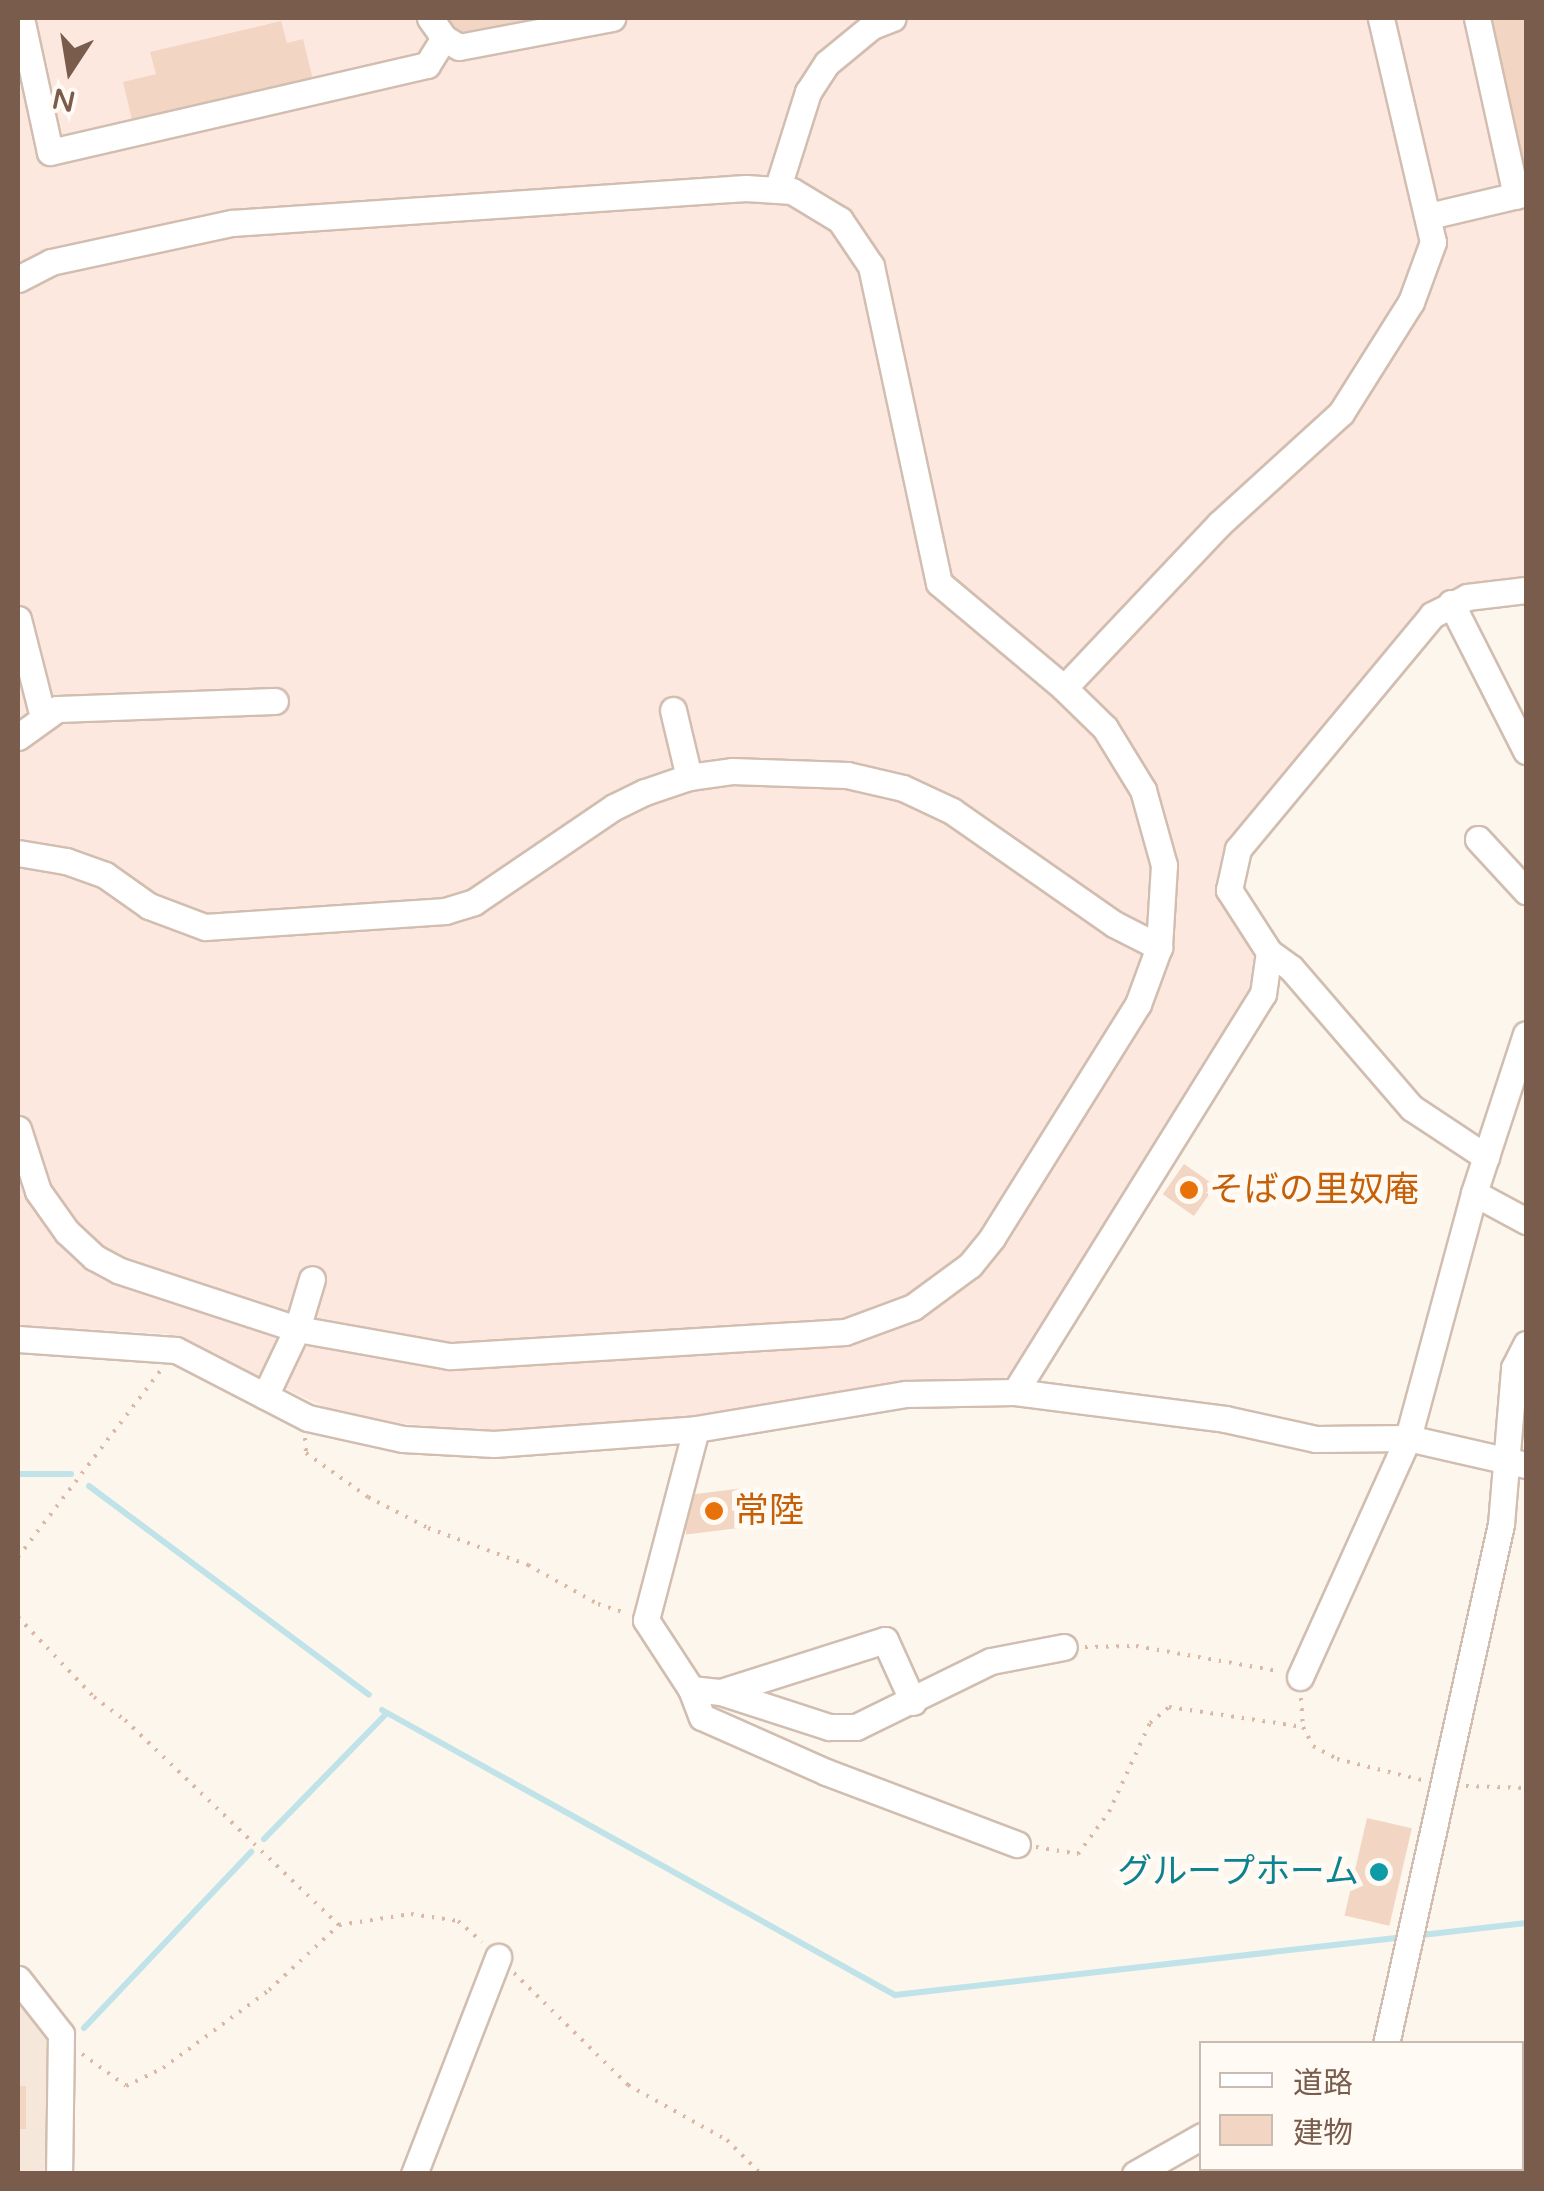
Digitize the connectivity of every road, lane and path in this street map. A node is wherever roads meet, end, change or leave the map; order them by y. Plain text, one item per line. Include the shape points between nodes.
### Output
1 (21, 18) edge
2 (612, 18) edge
3 (893, 18) edge
4 (1381, 18) edge
5 (1476, 18) edge
6 (437, 28) edge
7 (778, 187) junction
8 (1522, 194) edge
9 (1429, 216) junction
10 (18, 279) edge
11 (1526, 590) edge
12 (1451, 602) junction
13 (18, 620) edge
14 (1064, 688) junction
15 (275, 701) dead end
16 (673, 710) dead end
17 (43, 717) junction
18 (18, 737) edge
19 (1526, 750) edge
20 (689, 778) junction
21 (1478, 840) dead end
22 (18, 853) edge
23 (1526, 891) edge
24 (1159, 947) junction
25 (1269, 952) junction
26 (1526, 1034) edge
27 (18, 1130) edge
28 (1486, 1158) junction
29 (1474, 1193) junction
30 (1526, 1220) edge
31 (312, 1278) dead end
32 (297, 1329) junction
33 (18, 1339) edge
34 (1526, 1344) edge
35 (176, 1350) junction
36 (1015, 1392) junction
37 (265, 1396) junction
38 (308, 1418) junction
39 (696, 1429) junction
40 (1408, 1438) junction
41 (1516, 1461) edge
42 (18, 1557) edge
43 (18, 1617) edge
44 (646, 1620) junction
45 (1064, 1648) joint
46 (1300, 1677) junction
47 (691, 1689) junction
48 (722, 1692) junction
49 (913, 1702) junction
50 (1303, 1727) junction
51 (1443, 1785) junction
52 (1526, 1788) edge
53 (1017, 1844) joint
54 (339, 1924) junction
55 (498, 1956) junction
56 (18, 1979) edge
57 (62, 2034) junction
58 (1387, 2041) edge
59 (1199, 2138) edge
60 (1138, 2173) edge
61 (59, 2174) edge
62 (414, 2174) edge
63 (760, 2174) edge

1 - 6 street via 50,152 427,65
2 - 6 street via 460,47
3 - 7 street via 872,26 826,64 808,92
4 - 9 street
5 - 8 street
7 - 10 street via 232,223 50,262
7 - 14 street via 840,220 871,266 939,583
8 - 9 street
9 - 14 street via 1426,269 1389,343 1341,413 1219,524
11 - 12 street
12 - 19 street
12 - 25 street via 1432,615 1238,849 1229,890
13 - 17 street
14 - 24 street via 1125,757 1157,825 1164,865
15 - 17 street via 120,704 57,709
16 - 20 street
17 - 18 street
20 - 22 street via 614,807 474,902 445,911 206,927 149,906 104,875 66,860
20 - 24 street via 770,770 847,775 902,788 952,811 1114,924
21 - 23 street
24 - 32 street via 1138,1004 992,1238 970,1265 913,1307 811,1336 484,1356 414,1353
25 - 28 street via 1291,968 1412,1108
25 - 36 street via 1263,994
26 - 28 street
27 - 32 street via 38,1192 94,1257
28 - 29 street
29 - 30 street
29 - 40 street
31 - 32 street
32 - 37 street
33 - 35 street
34 - 41 street via 1514,1368
35 - 37 street
35 - 42 path
36 - 39 street via 906,1394
36 - 40 street via 1225,1418 1316,1438
37 - 38 street
38 - 39 street via 403,1439 494,1444
38 - 44 path via 306,1453 368,1497
39 - 44 street
40 - 41 street
40 - 46 street
41 - 51 street
43 - 54 path via 94,1698
44 - 47 street
45 - 46 path via 1136,1646
45 - 49 street via 991,1661
46 - 50 path
47 - 48 street
47 - 53 street via 702,1717 719,1728
48 - 49 street via 829,1727 856,1728
48 - 49 street via 886,1640
50 - 51 path via 1314,1746 1337,1759
50 - 53 path via 1169,1706 1150,1723 1109,1812 1078,1854
51 - 52 path
51 - 58 street
54 - 55 path via 411,1914 458,1921
54 - 57 path via 269,1990 162,2068 126,2086
55 - 62 street
55 - 63 path via 628,2085 727,2140
56 - 57 street
57 - 61 street
59 - 60 street

